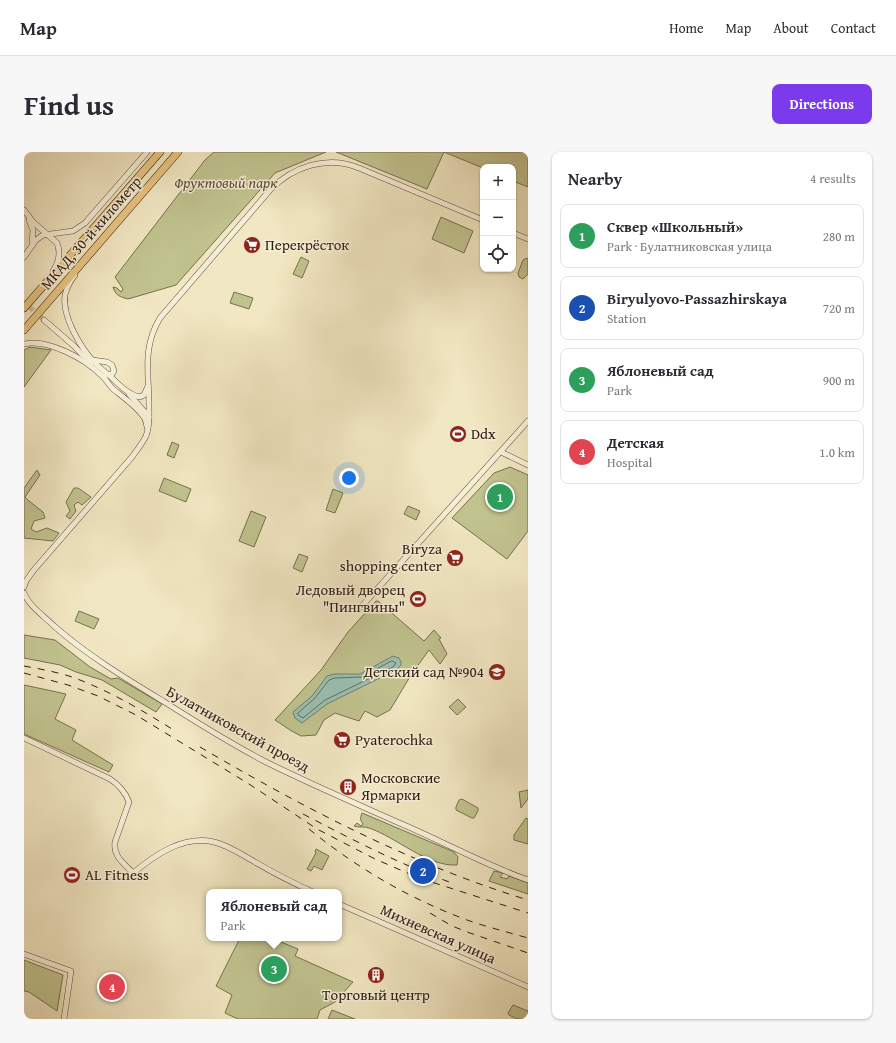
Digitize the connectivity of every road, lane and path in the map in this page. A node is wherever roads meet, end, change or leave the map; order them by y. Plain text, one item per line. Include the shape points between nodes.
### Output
1 (147, 152) edge
2 (160, 152) edge
3 (178, 152) edge
4 (24, 210) edge
5 (480, 219) edge
6 (516, 234) edge
7 (49, 235) junction
8 (528, 239) edge
9 (29, 249) junction
10 (90, 254) junction
11 (24, 257) edge
12 (32, 299) junction
13 (24, 308) edge
14 (44, 320) tunnel mouth
15 (24, 330) edge
16 (24, 344) edge
17 (78, 350) junction
18 (93, 360) junction
19 (96, 371) junction
20 (108, 375) junction
21 (102, 376) junction
22 (149, 383) junction
23 (126, 391) junction
24 (135, 408) junction
25 (148, 413) junction
26 (528, 421) edge
27 (148, 429) junction
28 (501, 452) junction
29 (528, 465) edge
30 (24, 586) edge
31 (24, 592) edge
32 (361, 607) dead end
33 (24, 738) edge
34 (528, 880) edge
35 (307, 889) edge
36 (342, 905) edge
37 (24, 954) edge
38 (528, 986) edge
39 (64, 1019) edge

1 - 7 street via 86,223 73,231
2 - 12 highway, МКАД, 30-й километр
3 - 10 highway, МКАД, 30-й километр
4 - 7 street via 33,222
4 - 9 street via 33,230 33,242
5 - 22 street via 352,165 327,163 300,169 276,184 160,318 149,347
6 - 8 street
7 - 9 street via 40,237
7 - 12 street via 58,246 58,262
9 - 11 street
10 - 15 highway, МКАД, 30-й километр
10 - 18 street via 68,286 65,298 71,325
12 - 13 highway, МКАД, 30-й километр
14 - 17 street
16 - 19 street via 41,343 68,352
17 - 18 street
17 - 19 street
18 - 20 street
18 - 20 street via 112,365 114,371
19 - 21 street
20 - 21 street
20 - 23 street
21 - 24 street
22 - 23 street via 144,395 140,397
22 - 25 street
23 - 25 street
24 - 25 street
24 - 27 street via 144,416
25 - 27 street
26 - 28 street
27 - 30 street via 135,453
28 - 29 street
28 - 32 street
31 - 34 street, Булатниковский проезд via 33,606 60,631 113,671 255,755 487,864
33 - 35 street via 116,782 122,789 129,802 114,848 133,873 152,858 174,846 200,841 214,842
36 - 38 street, Михневская улица
37 - 39 street via 71,971

